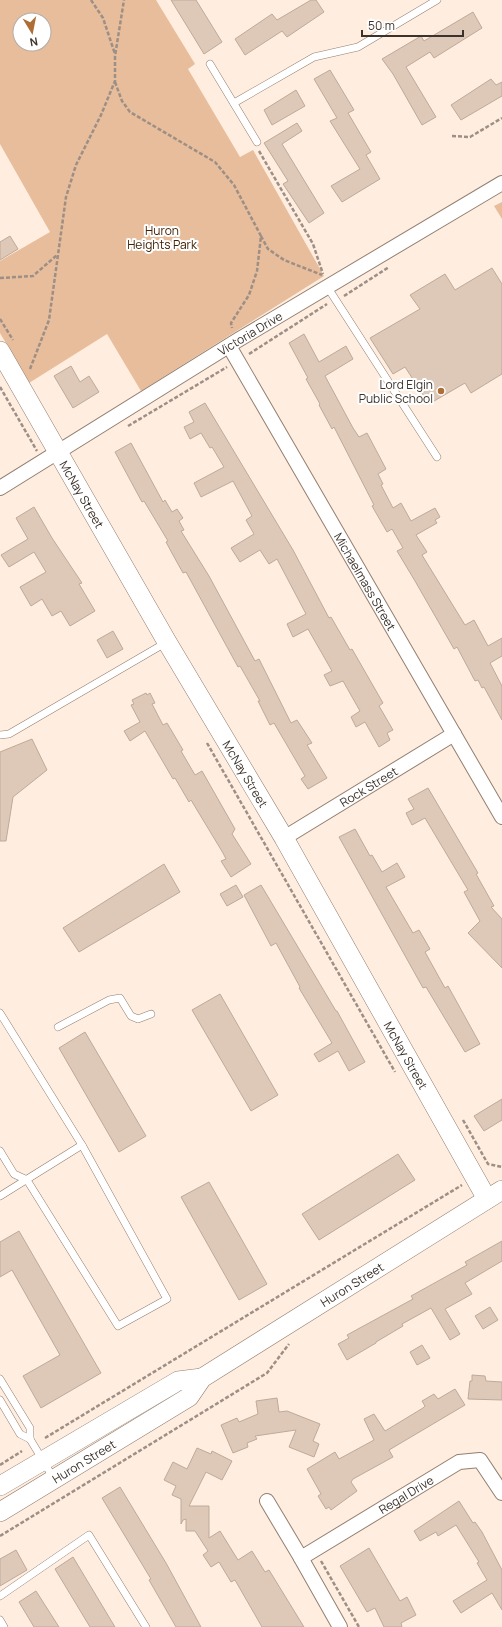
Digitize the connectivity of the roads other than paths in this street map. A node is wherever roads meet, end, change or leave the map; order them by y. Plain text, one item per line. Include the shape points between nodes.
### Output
1 (437, 0) edge
2 (210, 64) dead end
3 (234, 103) junction
4 (257, 145) road end
5 (502, 182) edge
6 (328, 288) junction
7 (234, 343) junction
8 (0, 351) edge
9 (58, 452) junction
10 (436, 457) dead end
11 (0, 488) edge
12 (167, 642) junction
13 (454, 734) junction
14 (0, 735) edge
15 (502, 817) edge
16 (284, 838) junction
17 (0, 1012) edge
18 (151, 1014) dead end
19 (58, 1027) dead end
20 (82, 1145) junction
21 (0, 1151) edge
22 (27, 1180) junction
23 (494, 1195) edge
24 (0, 1196) edge
25 (202, 1378) junction
26 (0, 1379) edge
27 (0, 1400) edge
28 (30, 1439) junction
29 (42, 1460) junction
30 (54, 1479) junction
31 (0, 1486) edge
32 (502, 1493) edge
33 (267, 1501) dead end
34 (0, 1512) edge
35 (301, 1558) junction
36 (0, 1596) edge
37 (0, 1620) edge
38 (4, 1627) edge
39 (146, 1627) edge
40 (340, 1627) edge

1 - 3 lane via 358,47 314,57
2 - 3 lane
3 - 4 lane
5 - 6 street, Victoria Drive
6 - 7 street, Victoria Drive
6 - 10 lane
7 - 9 street, Victoria Drive
7 - 13 street, Michaelmass Street
8 - 9 street, McNay Street
9 - 11 street, Victoria Drive
9 - 12 street, McNay Street
12 - 14 lane via 9,734
12 - 16 street, McNay Street
13 - 15 street, Michaelmass Street
13 - 16 street, Rock Street
16 - 23 street, McNay Street
17 - 20 lane
18 - 19 lane via 138,1019 131,1016 120,998 109,1000
20 - 22 lane
20 - 22 lane via 167,1299 118,1326
21 - 22 lane via 14,1174
22 - 24 lane
23 - 25 street, Huron Street
25 - 29 street, Huron Street via 178,1381
25 - 30 street, Huron Street via 189,1398
26 - 28 lane via 30,1428
27 - 28 lane via 20,1434
28 - 29 lane
29 - 30 lane
29 - 31 street, Huron Street
30 - 34 street, Huron Street
32 - 35 street, Regal Drive via 480,1460 459,1462
33 - 35 street
35 - 40 street
36 - 39 lane via 88,1535
37 - 38 lane

